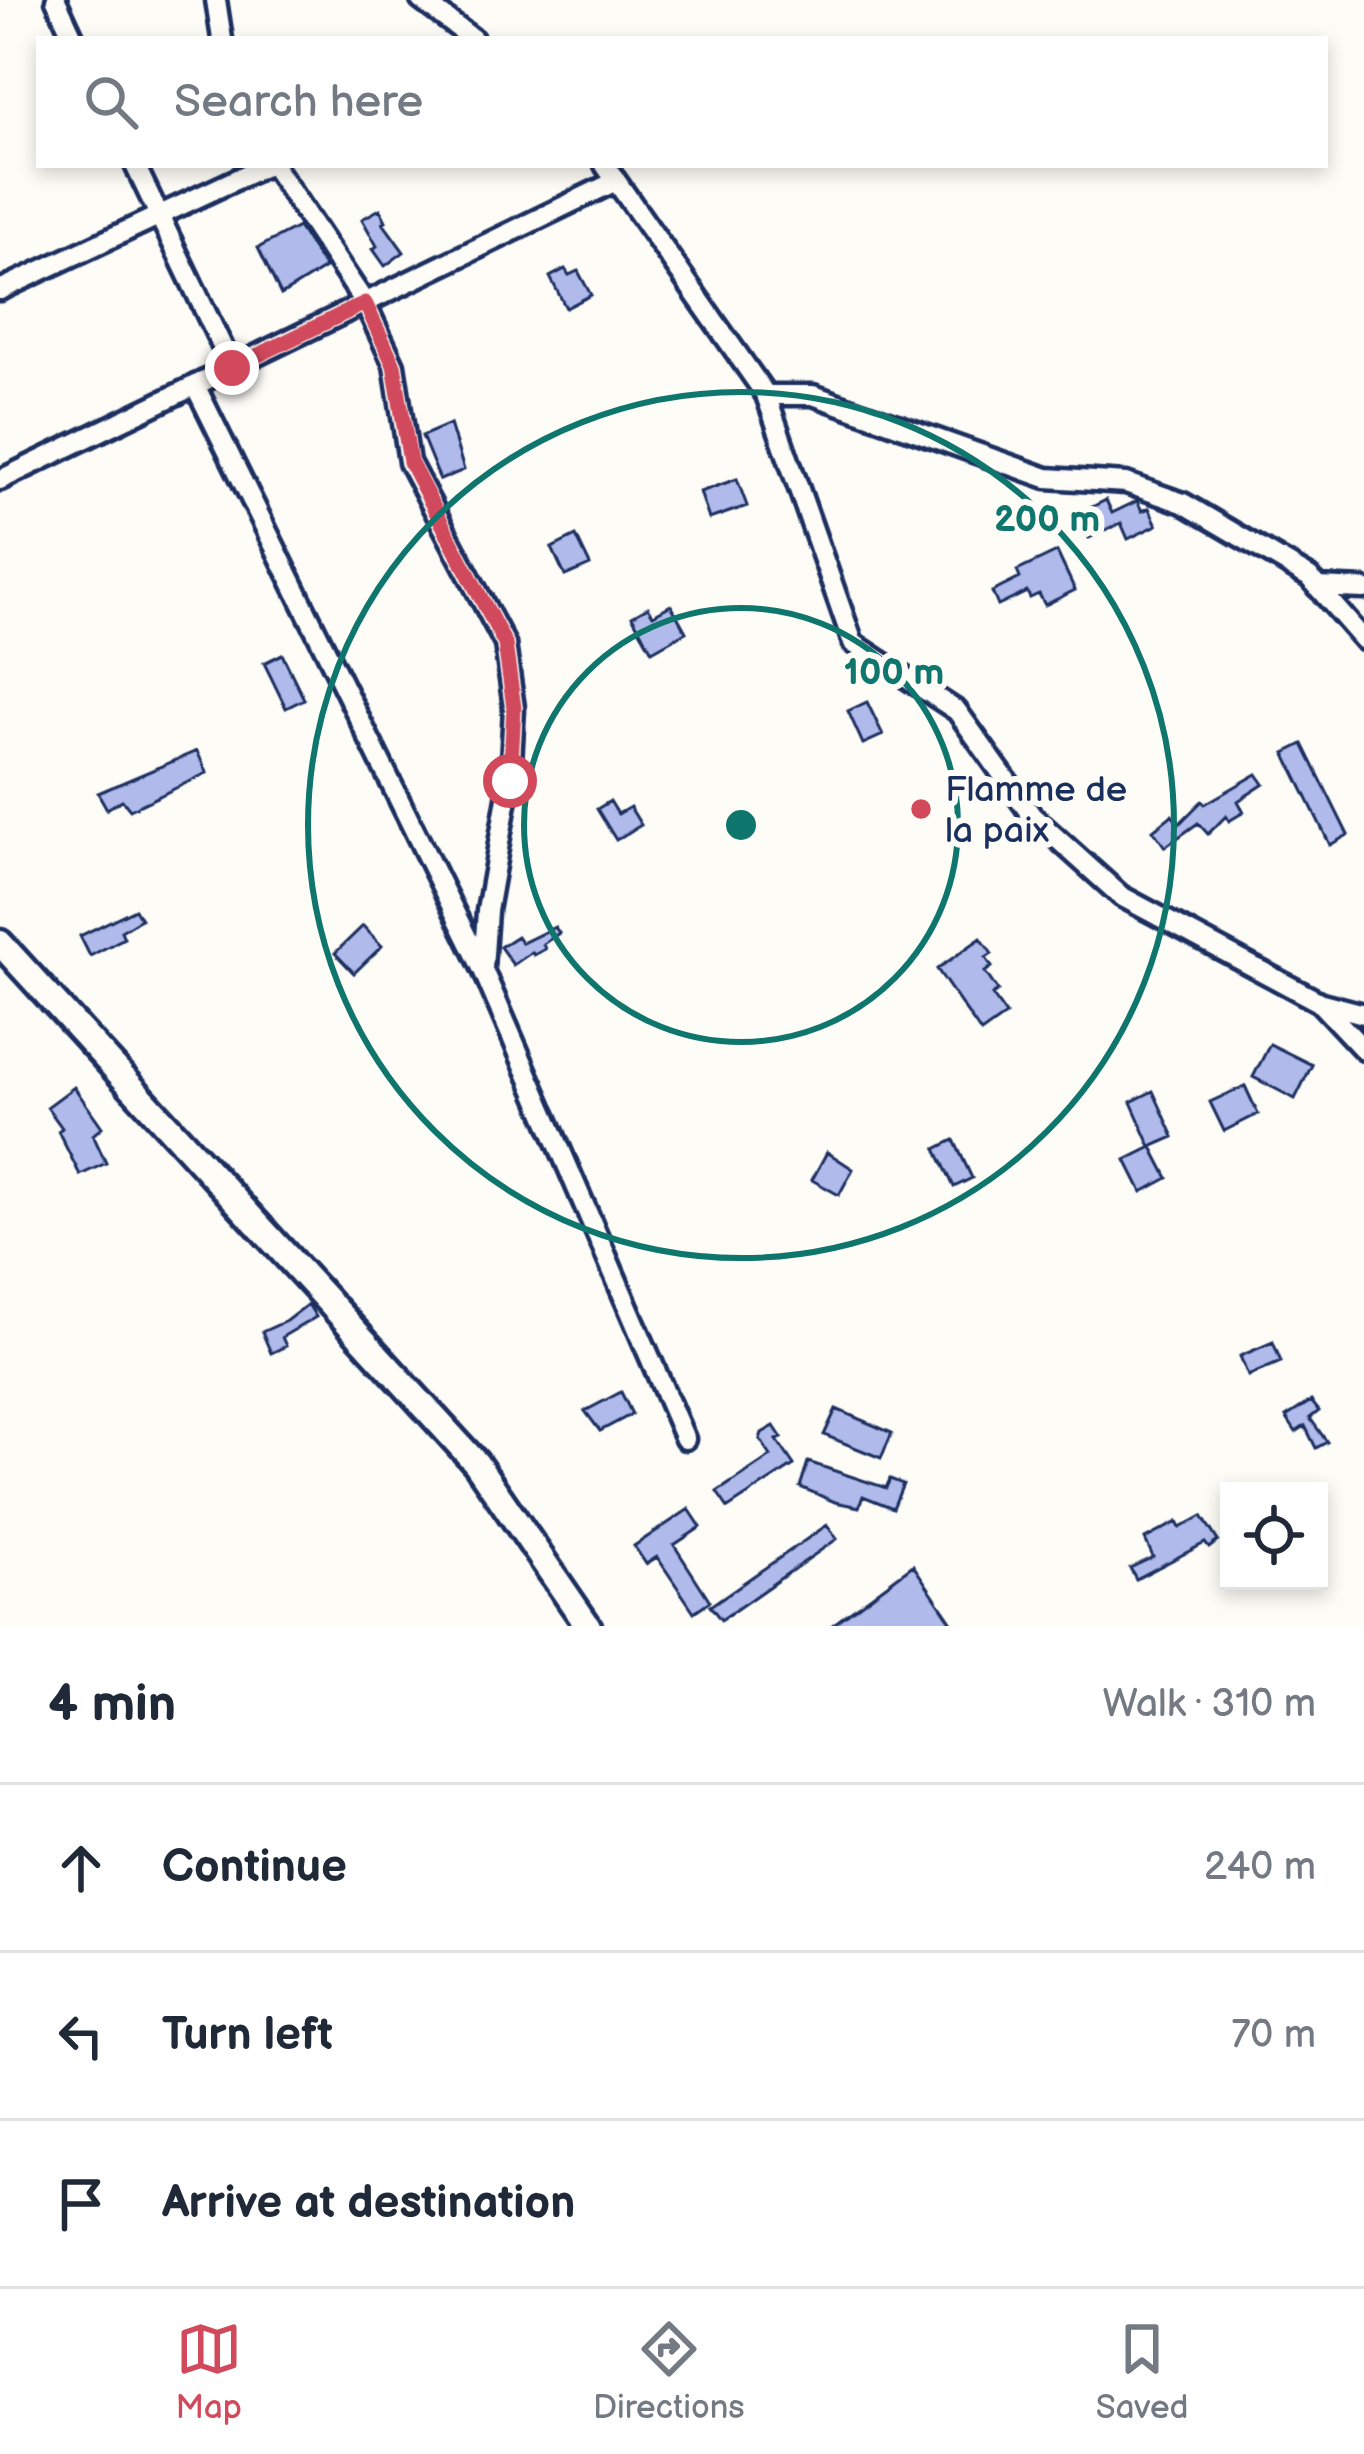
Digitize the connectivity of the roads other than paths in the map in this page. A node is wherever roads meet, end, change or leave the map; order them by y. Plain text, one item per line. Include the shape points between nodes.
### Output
1 (56, 0) edge
2 (216, 0) edge
3 (422, 0) edge
4 (73, 36) edge
5 (222, 36) edge
6 (468, 36) edge
7 (136, 168) edge
8 (263, 168) edge
9 (272, 168) edge
10 (610, 173) edge
11 (159, 216) junction
12 (0, 290) edge
13 (365, 303) junction
14 (232, 368) junction
15 (195, 385) junction
16 (766, 395) junction
17 (0, 480) edge
18 (1317, 586) junction
19 (1364, 589) edge
20 (1364, 640) edge
21 (0, 943) edge
22 (483, 970) junction
23 (1319, 1002) junction
24 (1364, 1014) edge
25 (1364, 1050) edge
26 (685, 1439) dead end
27 (588, 1626) edge

1 - 4 street
2 - 5 street
3 - 6 street
7 - 11 street
8 - 11 street
9 - 13 street
10 - 13 street
10 - 16 street
11 - 12 street
11 - 14 street
13 - 14 street
13 - 22 street via 394,365 410,462 505,644 514,708 510,781
14 - 15 street
15 - 17 street
15 - 22 street
16 - 18 street via 813,395 1047,478 1126,483 1183,503
16 - 23 street via 853,643 957,710 1032,816 1121,896
18 - 19 street
18 - 20 street
21 - 27 main road via 476,1462
22 - 26 street
23 - 24 street
23 - 25 street

